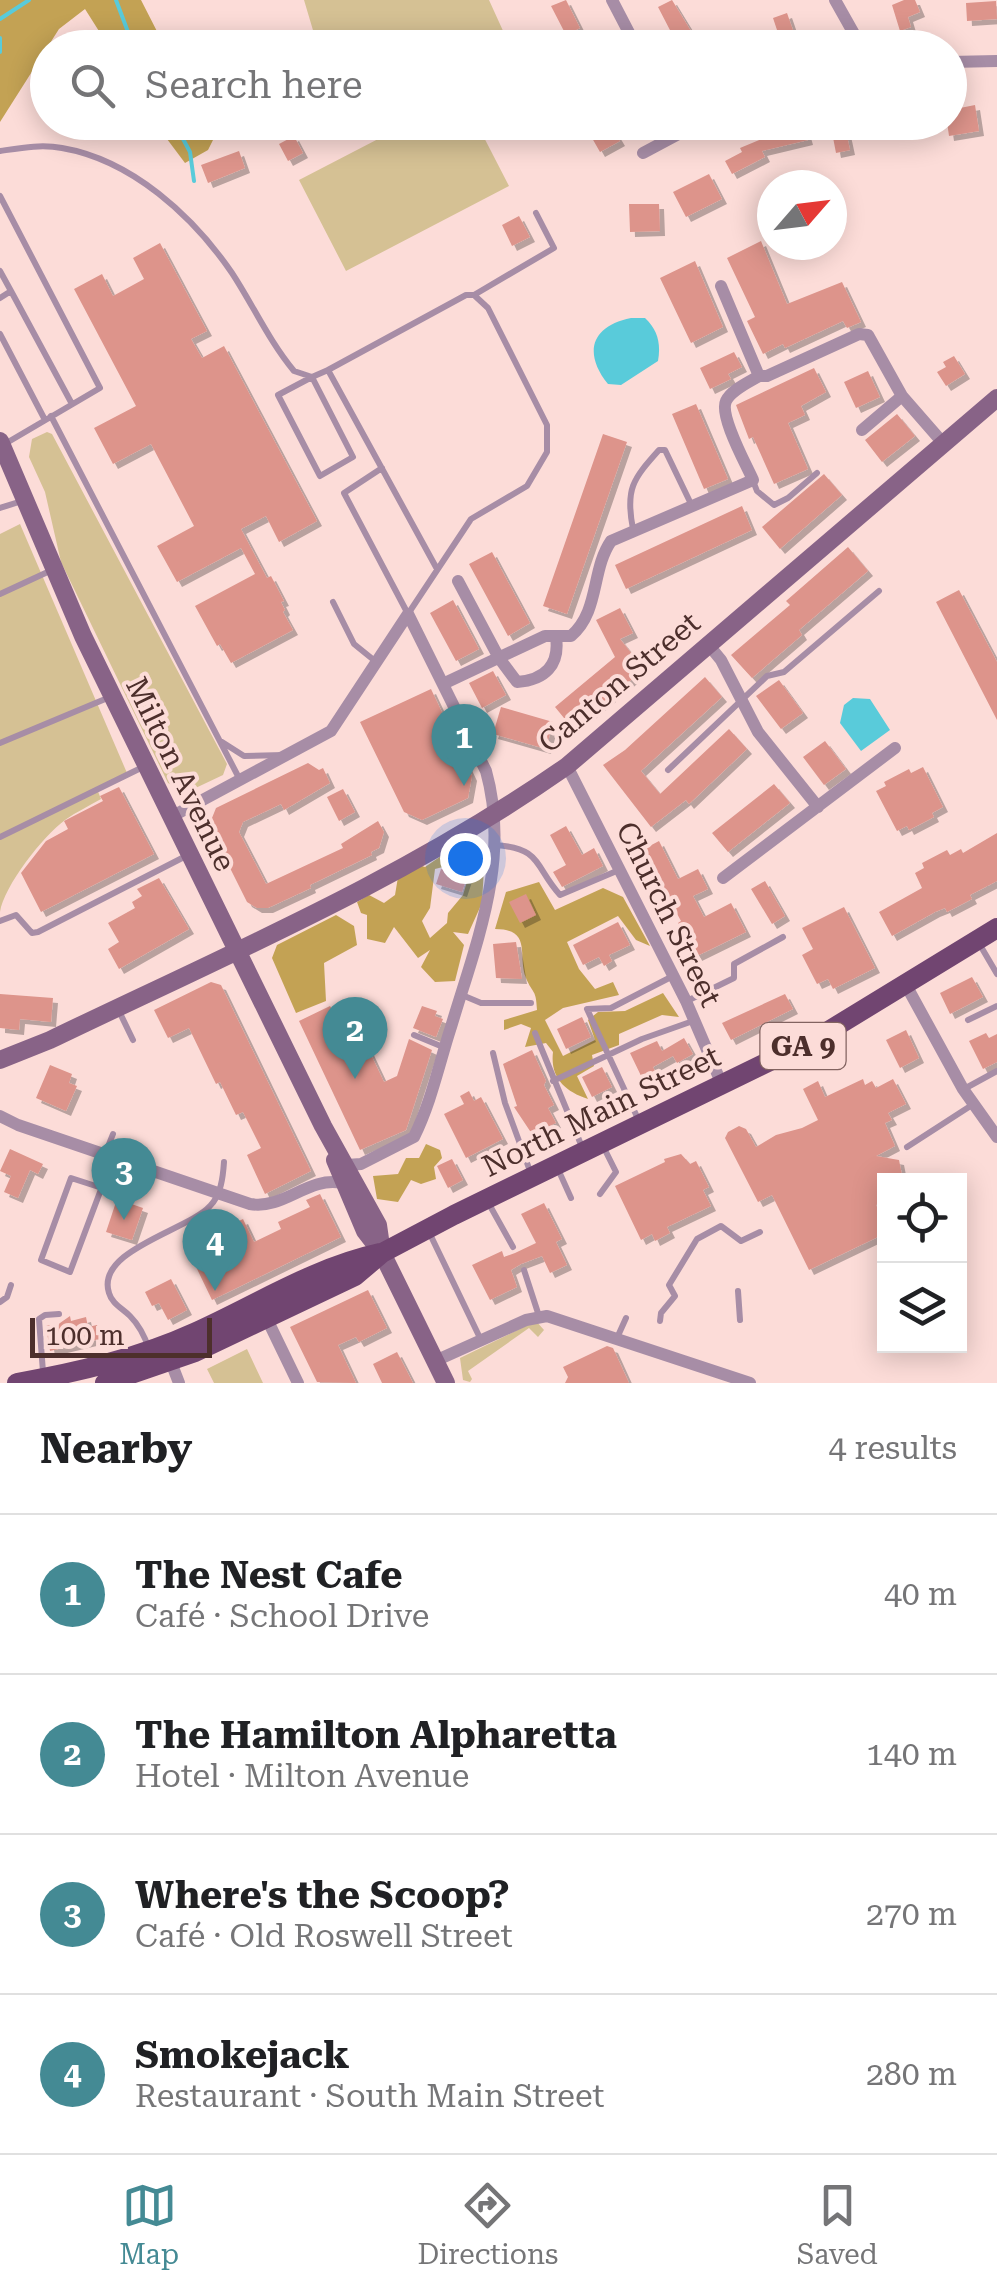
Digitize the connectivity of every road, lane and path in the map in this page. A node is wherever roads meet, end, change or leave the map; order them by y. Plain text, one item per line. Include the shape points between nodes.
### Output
1 (612, 0) edge
2 (836, 0) edge
3 (628, 30) edge
4 (852, 30) edge
5 (997, 61) edge
6 (967, 62) edge
7 (662, 140) edge
8 (0, 151) edge
9 (644, 153) dead end
10 (0, 196) edge
11 (2, 206) edge
12 (536, 213) dead end
13 (0, 271) edge
14 (721, 286) dead end
15 (11, 291) junction
16 (474, 295) junction
17 (0, 298) edge
18 (0, 334) edge
19 (328, 370) junction
20 (759, 376) junction
21 (312, 377) junction
22 (902, 396) junction
23 (997, 398) edge
24 (72, 404) junction
25 (48, 418) junction
26 (862, 430) dead end
27 (944, 443) junction
28 (2, 449) edge
29 (382, 468) junction
30 (817, 473) dead end
31 (752, 480) junction
32 (25, 500) junction
33 (692, 506) junction
34 (0, 508) edge
35 (634, 530) junction
36 (54, 569) junction
37 (437, 570) junction
38 (458, 581) dead end
39 (879, 592) dead end
40 (0, 594) edge
41 (333, 602) dead end
42 (408, 614) junction
43 (556, 637) junction
44 (708, 643) junction
45 (499, 658) junction
46 (376, 662) junction
47 (445, 683) junction
48 (112, 696) junction
49 (741, 700) junction
50 (219, 740) junction
51 (0, 744) edge
52 (895, 748) dead end
53 (285, 755) junction
54 (146, 765) junction
55 (567, 766) junction
56 (668, 770) dead end
57 (240, 779) junction
58 (818, 807) junction
59 (494, 814) junction
60 (170, 817) junction
61 (0, 837) edge
62 (496, 845) junction
63 (189, 854) junction
64 (620, 870) junction
65 (723, 878) dead end
66 (0, 921) edge
67 (997, 928) edge
68 (784, 937) dead end
69 (978, 940) junction
70 (238, 950) junction
71 (997, 974) edge
72 (674, 976) junction
73 (906, 985) junction
74 (460, 995) junction
75 (686, 1001) junction
76 (530, 1003) dead end
77 (997, 1006) edge
78 (118, 1008) junction
79 (694, 1020) junction
80 (968, 1020) dead end
81 (535, 1033) dead end
82 (414, 1035) dead end
83 (133, 1040) dead end
84 (444, 1047) junction
85 (493, 1052) dead end
86 (608, 1054) junction
87 (0, 1060) edge
88 (997, 1070) edge
89 (554, 1080) junction
90 (722, 1087) junction
91 (962, 1089) junction
92 (973, 1104) junction
93 (0, 1116) edge
94 (641, 1126) junction
95 (113, 1134) dead end
96 (997, 1137) edge
97 (907, 1147) dead end
98 (593, 1149) junction
99 (108, 1157) junction
100 (224, 1162) dead end
101 (556, 1166) junction
102 (345, 1174) junction
103 (532, 1177) junction
104 (102, 1188) junction
105 (218, 1194) junction
106 (600, 1194) dead end
107 (571, 1198) dead end
108 (486, 1199) junction
109 (427, 1229) junction
110 (760, 1232) dead end
111 (512, 1247) dead end
112 (382, 1253) junction
113 (524, 1270) dead end
114 (11, 1285) dead end
115 (738, 1291) dead end
116 (0, 1302) edge
117 (59, 1314) dead end
118 (539, 1316) junction
119 (660, 1317) dead end
120 (267, 1318) junction
121 (626, 1318) dead end
122 (740, 1320) dead end
123 (617, 1338) junction
124 (482, 1340) junction
125 (161, 1353) junction
126 (435, 1361) junction
127 (44, 1378) junction
128 (728, 1380) edge
129 (17, 1383) edge
130 (105, 1383) edge
131 (179, 1383) edge
132 (298, 1383) edge
133 (446, 1383) edge
134 (750, 1383) edge

1 - 3 street
2 - 4 street
5 - 6 street
7 - 9 street
8 - 21 lane via 60,147 134,176 204,235 286,362
10 - 11 lane
11 - 24 lane via 100,388
12 - 16 lane via 554,248
13 - 15 lane
14 - 20 street
15 - 17 lane
15 - 24 lane
16 - 19 lane
16 - 37 lane via 488,308 548,425 548,444 527,486 471,518
18 - 25 lane
19 - 21 lane
19 - 29 lane
20 - 22 street via 868,335
20 - 31 street via 733,393 724,415
21 - 21 lane via 353,458 320,476 278,395
22 - 26 street
22 - 27 street
23 - 27 street, Canton Street
24 - 25 lane
25 - 28 lane
25 - 50 lane
27 - 44 street, Canton Street
28 - 32 street, Milton Avenue
29 - 37 lane
29 - 42 lane via 344,493
30 - 31 lane via 774,505
31 - 33 street
32 - 34 lane
32 - 36 street, Milton Avenue
33 - 35 street
33 - 35 lane via 660,450 638,473 628,502
35 - 43 street via 608,545 582,626
36 - 40 lane
36 - 48 street, Milton Avenue
37 - 42 lane
38 - 45 street
39 - 49 lane
41 - 46 lane via 354,644
42 - 46 street
42 - 47 street
43 - 45 street
43 - 45 street via 551,668 523,683 512,679
44 - 49 street
44 - 55 street, Canton Street
45 - 47 street
46 - 53 street via 331,731
47 - 59 street via 486,771
48 - 51 lane
48 - 54 street, Milton Avenue
49 - 56 lane
49 - 58 street via 772,753
50 - 53 lane via 244,756
50 - 57 lane
52 - 58 street
53 - 57 street
54 - 60 street, Milton Avenue
54 - 61 lane
55 - 59 street, Canton Street
55 - 64 street, Church Street
57 - 60 street
58 - 65 street
59 - 62 street
59 - 70 street, Canton Street via 386,879
60 - 63 street, Milton Avenue
62 - 64 lane via 534,855 560,895
62 - 74 street via 493,881
63 - 66 lane via 38,932 16,916
63 - 70 street, Milton Avenue
64 - 72 street, Church Street
67 - 69 main road, North Main Street / GA 9
68 - 75 lane via 734,964 734,978
69 - 71 lane
69 - 73 main road, North Main Street / GA 9
70 - 78 street, Canton Street
70 - 102 street, Milton Avenue
72 - 75 street, Church Street
72 - 86 lane via 611,1008 587,1009
73 - 90 main road, North Main Street / GA 9
73 - 91 street
74 - 76 lane via 481,1003
74 - 84 street
75 - 79 street, Church Street
77 - 80 lane
78 - 83 lane
78 - 87 street, Canton Street
79 - 86 lane
79 - 90 street, Church Street
81 - 89 lane
82 - 84 lane
84 - 102 street via 414,1138
85 - 103 lane
86 - 89 lane
86 - 94 lane
88 - 91 lane
89 - 98 lane
90 - 94 main road, North Main Street / GA 9
91 - 92 street
92 - 96 street
92 - 97 lane
93 - 99 street
94 - 98 main road, North Main Street / GA 9
95 - 99 lane
98 - 101 main road, North Main Street / GA 9
98 - 106 lane via 616,1172
99 - 104 lane
99 - 105 street
100 - 105 lane
101 - 103 main road, North Main Street / GA 9
101 - 107 lane
102 - 105 street via 268,1205
102 - 112 street, Milton Avenue via 378,1225
103 - 108 main road, North Main Street / GA 9
104 - 104 lane via 70,1272 41,1260 71,1178
105 - 125 lane via 211,1206 112,1270 108,1291 114,1303
108 - 109 main road, North Main Street / GA 9
108 - 111 lane
109 - 112 main road, North Main Street / GA 9
109 - 124 lane
110 - 119 lane via 741,1242 721,1226 697,1239 669,1285 676,1296
112 - 120 main road, GA 9 via 355,1276
112 - 125 main road, GA 9 via 346,1260
112 - 126 street, Milton Avenue
113 - 118 lane
114 - 116 lane
115 - 122 lane
117 - 127 lane via 45,1315 37,1326
118 - 123 street
118 - 124 street
120 - 125 main road, GA 9
120 - 132 street
121 - 123 lane
123 - 128 street
124 - 126 street
125 - 127 main road, GA 9
125 - 130 main road, GA 9
125 - 131 street
126 - 133 street, Milton Avenue
127 - 129 main road, GA 9
128 - 134 street

